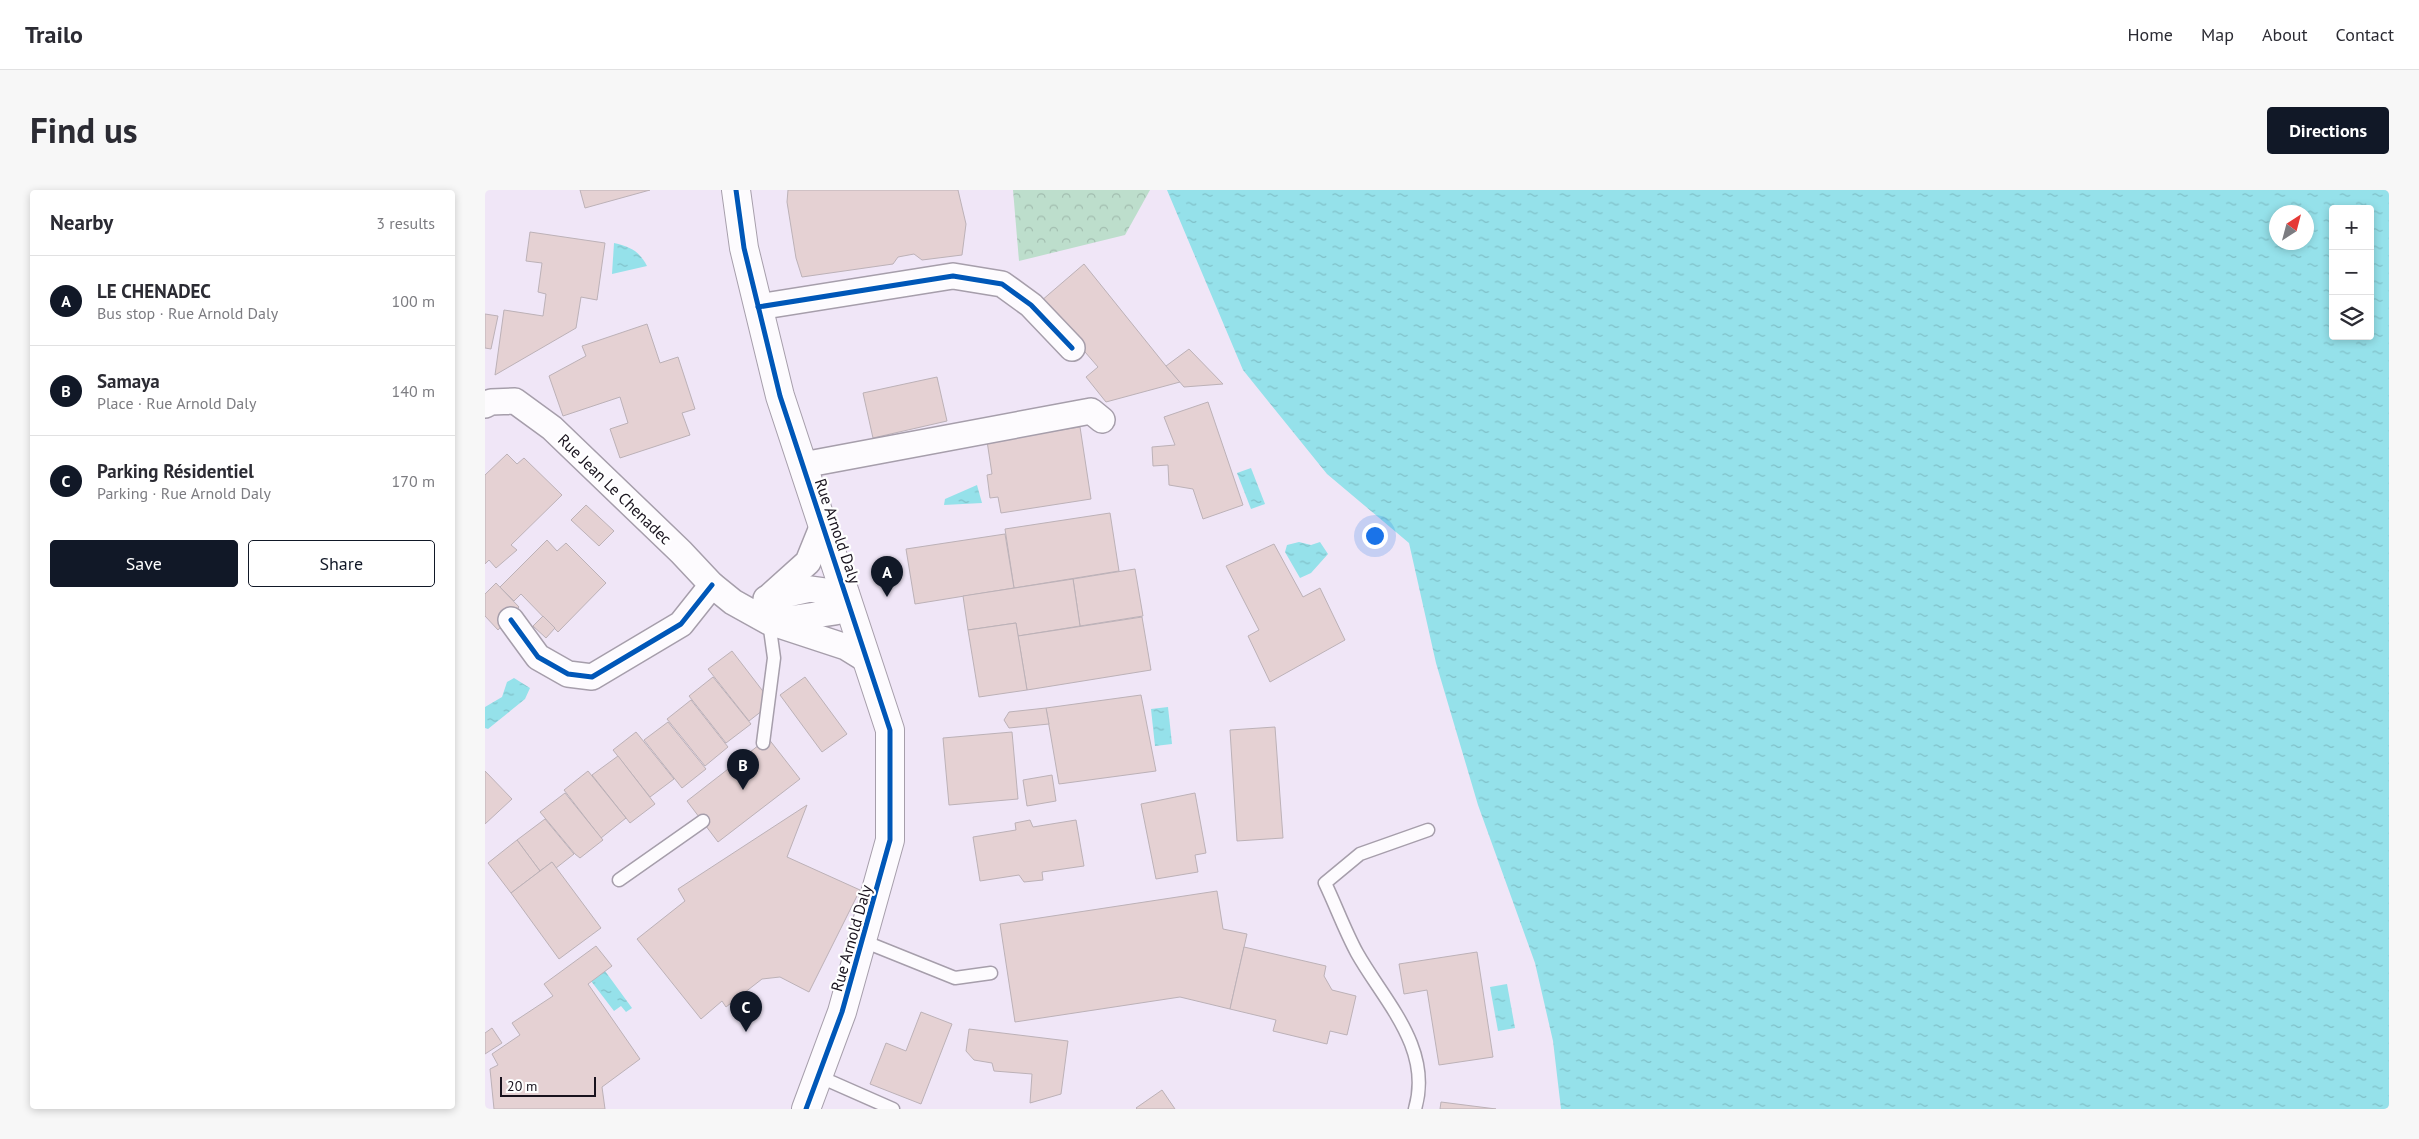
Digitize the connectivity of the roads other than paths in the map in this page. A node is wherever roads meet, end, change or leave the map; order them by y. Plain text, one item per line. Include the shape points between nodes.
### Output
1 (736, 190) edge
2 (758, 307) junction
3 (1072, 348) dead end
4 (485, 405) edge
5 (1102, 420) dead end
6 (803, 465) junction
7 (823, 525) junction
8 (712, 585) junction
9 (846, 594) junction
10 (768, 611) junction
11 (511, 620) dead end
12 (867, 660) junction
13 (763, 742) dead end
14 (703, 821) dead end
15 (1428, 830) dead end
16 (619, 880) dead end
17 (863, 942) junction
18 (991, 973) dead end
19 (817, 1076) junction
20 (806, 1109) edge
21 (893, 1109) edge
22 (1415, 1109) edge

1 - 2 street, Rue Arnold Daly via 744,248
2 - 3 street via 953,276 1002,284 1031,305
2 - 6 street, Rue Arnold Daly via 779,396
4 - 8 street, Rue Jean Le Chenadec via 515,401 552,428
5 - 6 street via 1091,411
6 - 7 street, Rue Arnold Daly
7 - 9 street, Rue Arnold Daly
7 - 10 street via 808,562
8 - 10 street, Rue Jean Le Chenadec via 733,602
8 - 11 street via 681,624 592,677 568,674 538,657
9 - 10 street via 835,612
9 - 12 street, Rue Arnold Daly
10 - 12 street, Rue Jean Le Chenadec
10 - 13 lane via 774,658
12 - 17 street, Rue Arnold Daly via 890,730 890,840
14 - 16 lane
15 - 22 lane via 1360,854 1325,883 1357,952 1409,1035 1419,1095
17 - 18 lane via 955,978
17 - 19 street, Rue Arnold Daly via 842,1012
19 - 20 street, Rue Arnold Daly
19 - 21 lane

